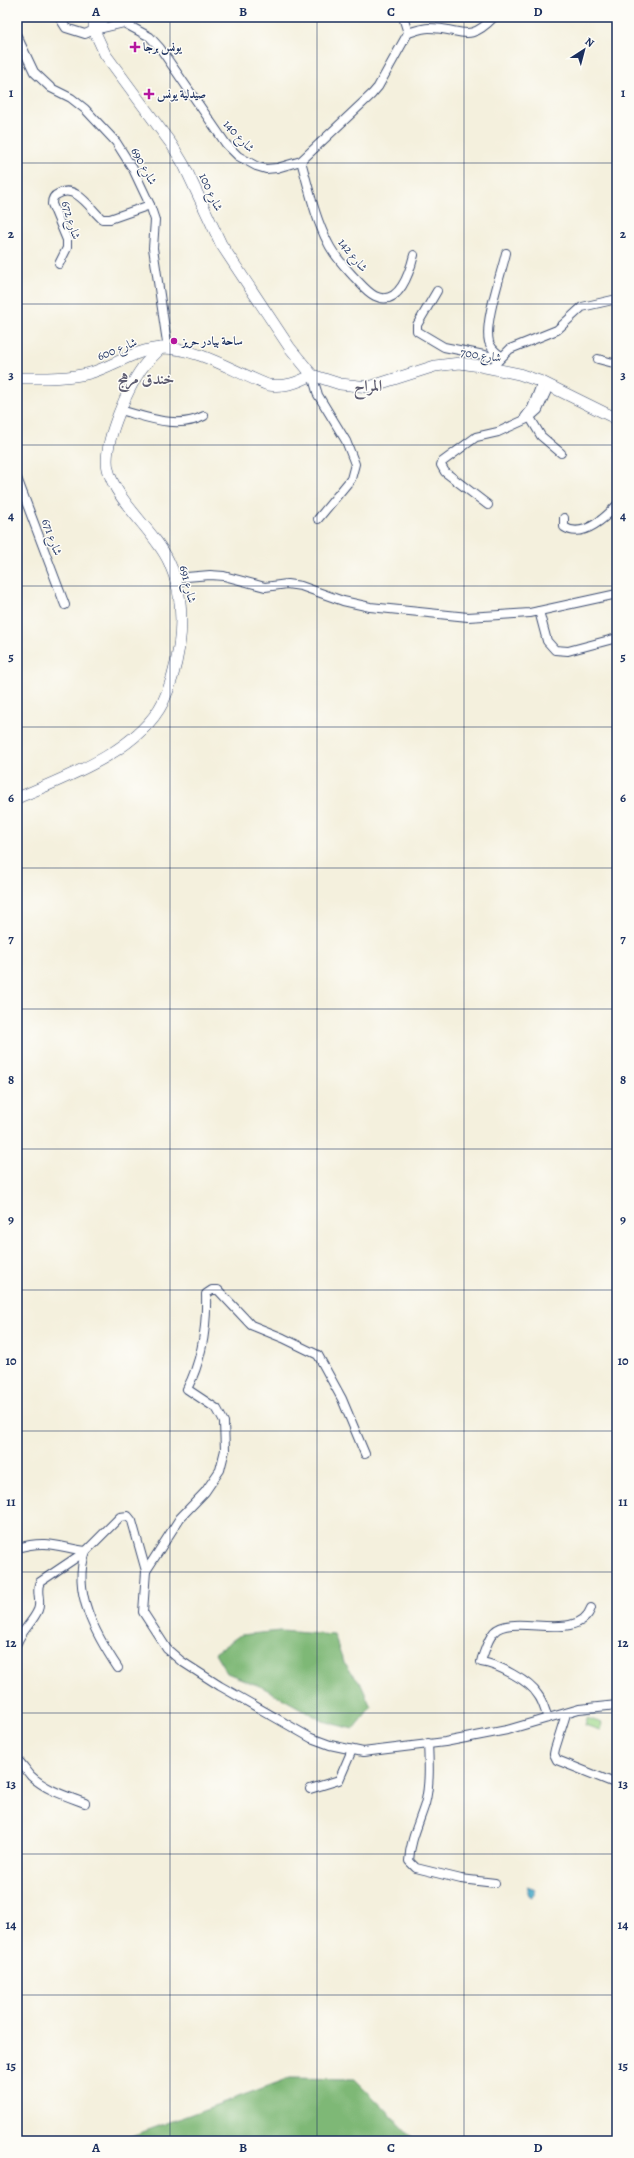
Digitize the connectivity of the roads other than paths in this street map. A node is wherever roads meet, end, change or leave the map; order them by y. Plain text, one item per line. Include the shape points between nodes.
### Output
1 (59, 17) edge
2 (95, 17) edge
3 (107, 17) edge
4 (403, 17) edge
5 (494, 17) edge
6 (94, 30) junction
7 (408, 33) junction
8 (17, 36) edge
9 (301, 161) junction
10 (150, 205) junction
11 (506, 253) dead end
12 (414, 255) dead end
13 (59, 264) dead end
14 (437, 291) dead end
15 (617, 299) edge
16 (165, 349) junction
17 (500, 357) junction
18 (598, 359) dead end
19 (617, 364) edge
20 (490, 368) junction
21 (312, 375) junction
22 (17, 378) edge
23 (546, 384) junction
24 (120, 410) junction
25 (204, 416) dead end
26 (527, 417) junction
27 (617, 419) edge
28 (561, 453) dead end
29 (617, 454) edge
30 (617, 461) edge
31 (17, 478) edge
32 (488, 505) dead end
33 (617, 506) edge
34 (318, 518) dead end
35 (564, 518) dead end
36 (175, 578) junction
37 (617, 594) edge
38 (65, 605) dead end
39 (539, 611) junction
40 (617, 638) edge
41 (17, 798) edge
42 (365, 1454) dead end
43 (17, 1548) edge
44 (86, 1551) junction
45 (146, 1571) junction
46 (591, 1608) dead end
47 (17, 1643) edge
48 (118, 1668) dead end
49 (617, 1705) edge
50 (566, 1714) junction
51 (548, 1718) junction
52 (428, 1743) junction
53 (352, 1750) junction
54 (17, 1759) edge
55 (617, 1784) edge
56 (310, 1789) dead end
57 (85, 1803) dead end
58 (495, 1883) dead end

1 - 6 street, شارع 140 via 66,28 85,34
2 - 6 main road, شارع 100
3 - 6 street
4 - 7 street
5 - 7 street via 483,28 469,35 427,28
6 - 9 street, شارع 140 via 124,23 150,38 171,62 226,144 247,162 266,168 277,168
6 - 21 main road, شارع 100 via 105,54 181,160 221,244 241,277
7 - 9 street, شارع 140 via 378,87
8 - 10 street, شارع 690 via 28,62 43,81 85,108 116,142 133,169
9 - 12 street, شارع 142 via 328,245 342,265 369,292 374,296 383,297 402,287
10 - 13 street, شارع 672 via 110,219 102,219 80,196 60,192 55,195 52,204 67,240 67,248
10 - 16 street, شارع 690 via 155,220 153,248
11 - 17 street via 489,318 488,333 489,343
14 - 17 street via 416,326 417,331 444,347
15 - 17 street via 582,307 553,333 520,344
16 - 21 main road, شارع 600 via 192,352 268,385 281,387 295,384
16 - 22 main road, شارع 600 via 137,353 89,373 67,377
16 - 24 main road, شارع 691 via 146,364
17 - 20 street
18 - 19 street
20 - 21 main road, شارع 700 via 460,363 435,366 369,387 340,384
20 - 23 main road, شارع 700 via 519,374
21 - 34 street via 318,394 346,441 355,464 351,479
23 - 26 street
23 - 27 main road, شارع 700
24 - 25 street via 167,423 194,421
24 - 36 main road, شارع 691 via 109,444 108,469 128,504 169,561
26 - 28 street via 541,436
26 - 32 street via 498,432 476,437 442,462 442,469 445,472
29 - 30 street
31 - 38 street, شارع 671
33 - 35 street via 602,519 581,530 569,530 564,527
36 - 39 street via 210,575 224,576 265,587 287,584 301,586 356,605 429,614 468,617
36 - 41 main road, شارع 691 via 181,601 182,626 177,658 163,703 140,732 119,748 44,787
37 - 39 street
39 - 40 street via 547,641 554,650 568,651
42 - 45 street via 342,1399 318,1355 251,1325 218,1290 212,1290 206,1294 207,1318 202,1346 195,1373 187,1389 217,1409 224,1422 225,1450 220,1470 205,1492 180,1518
43 - 44 street via 30,1544 52,1544
44 - 45 street via 120,1517 128,1516 137,1534
44 - 47 street via 40,1582 38,1609
44 - 48 street via 81,1573 87,1608 99,1639
45 - 53 street via 143,1588 144,1612 167,1649 215,1683 311,1738
46 - 51 street via 590,1613 582,1620 568,1625 501,1628 495,1631 482,1658 481,1662 505,1670 538,1694
49 - 50 street via 579,1709
50 - 51 street
50 - 55 street via 554,1754 557,1760
51 - 52 street via 507,1730
52 - 53 street via 363,1752
52 - 58 street via 430,1767 425,1803 409,1861 416,1868 461,1879
53 - 56 street via 338,1780
54 - 57 street via 43,1784 58,1793

